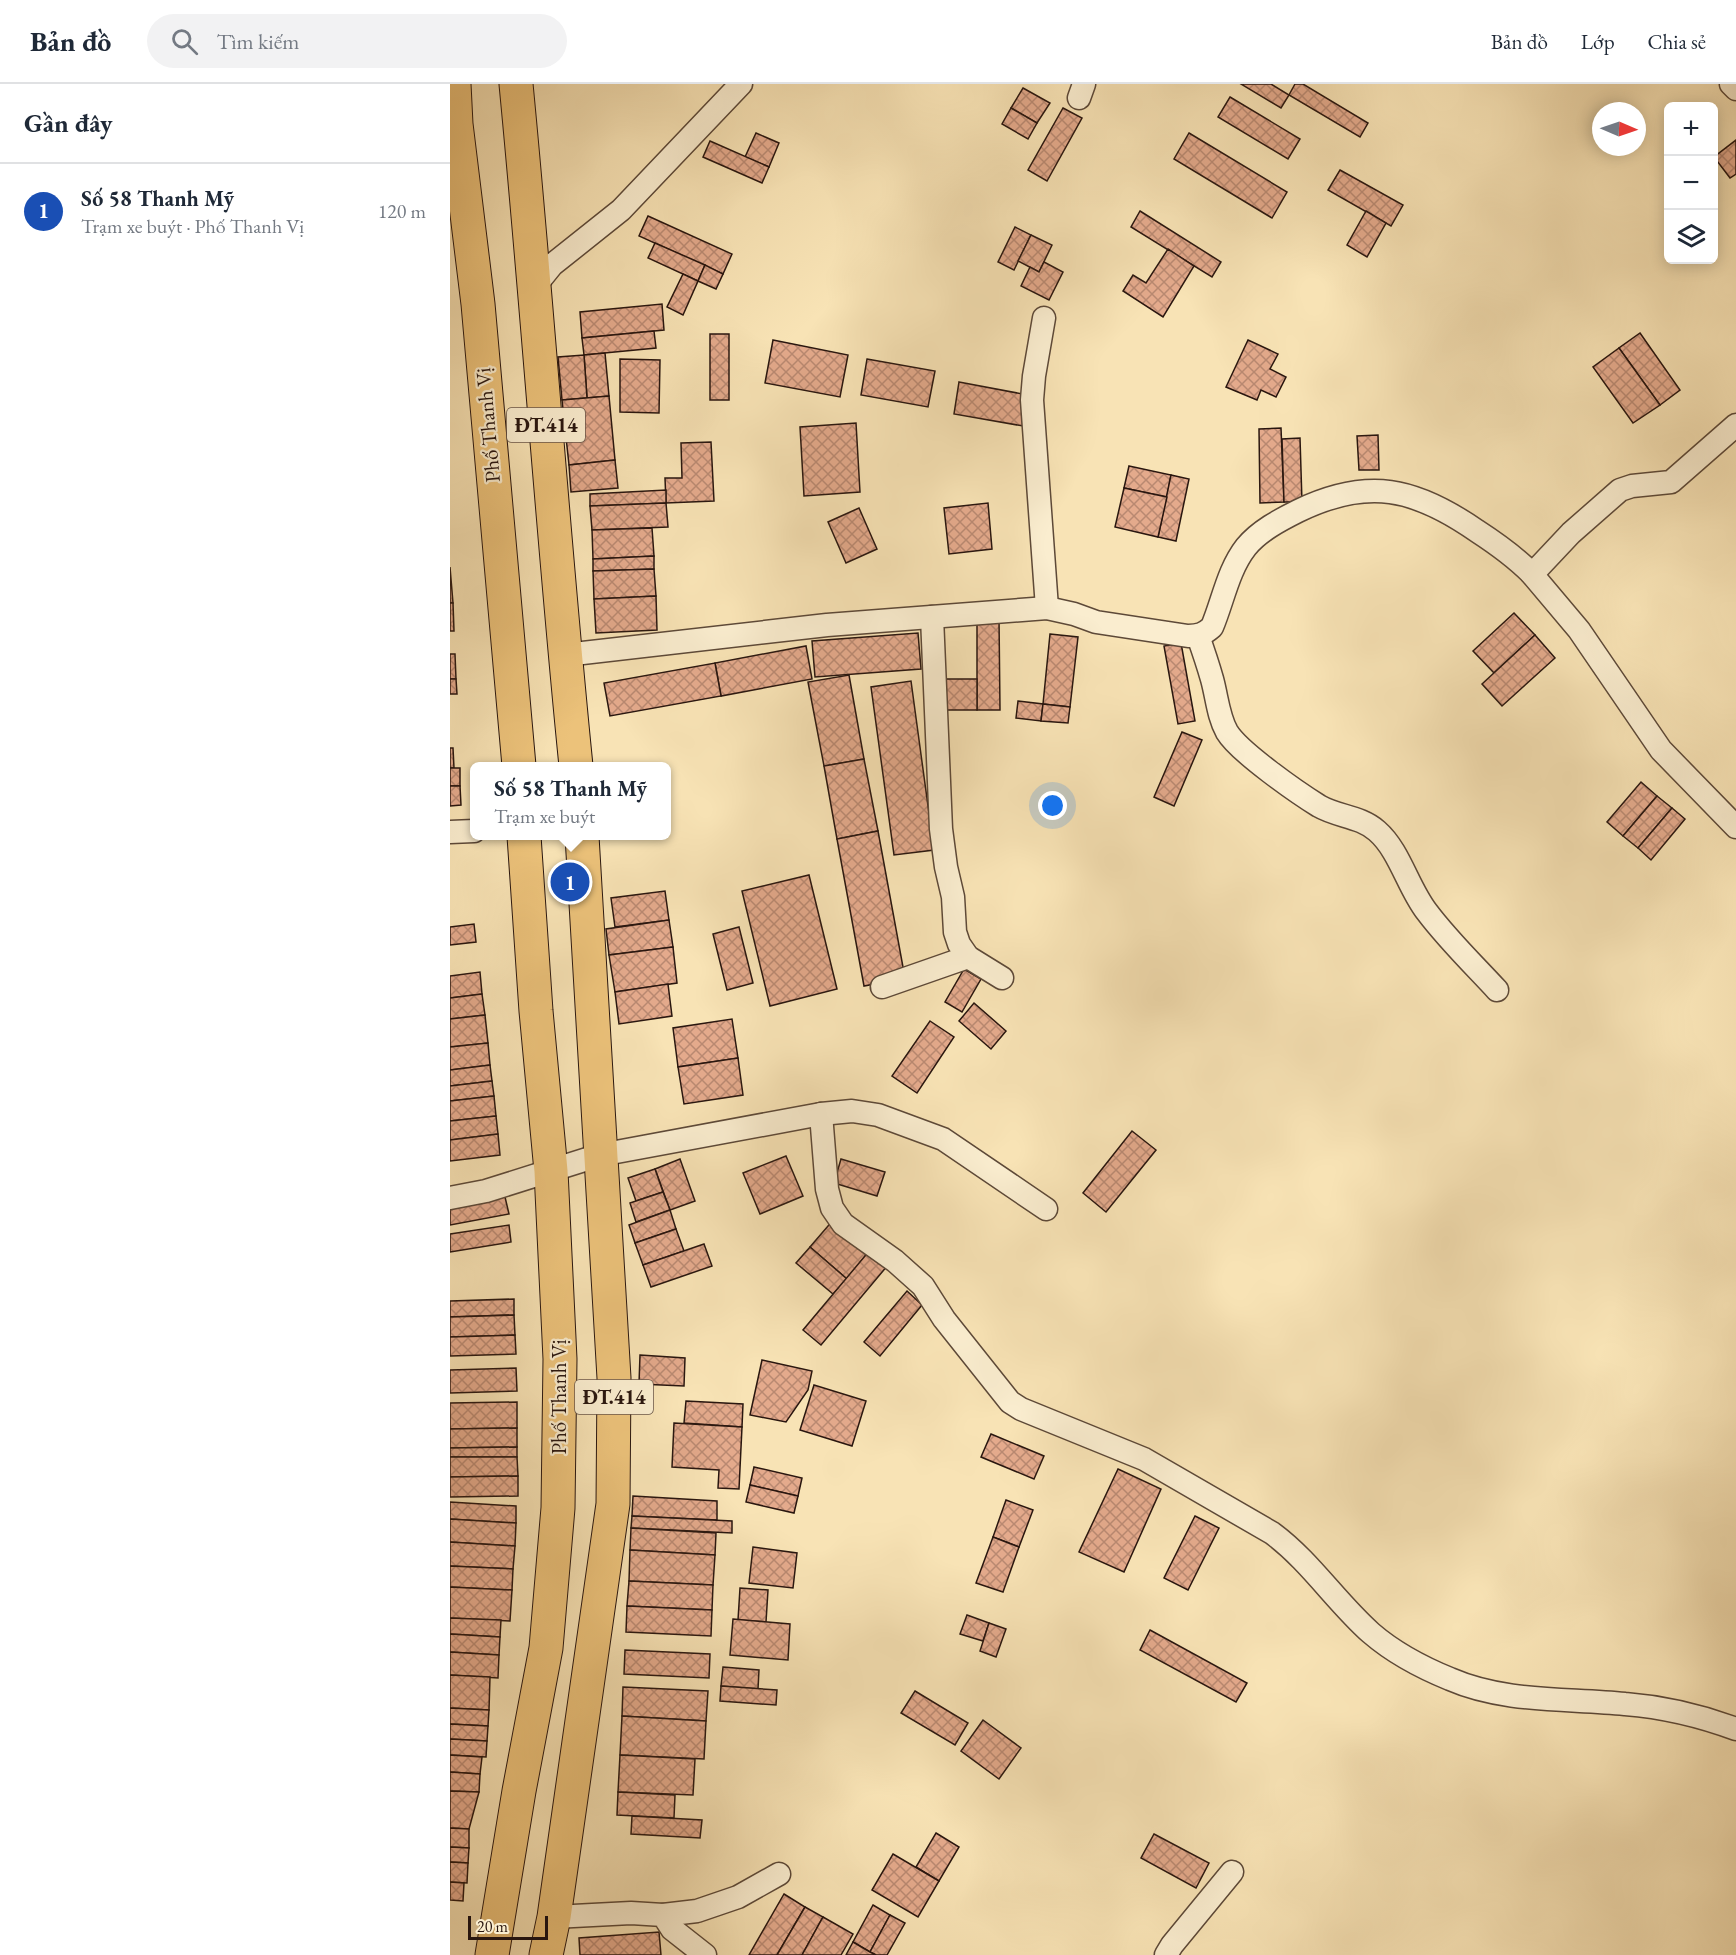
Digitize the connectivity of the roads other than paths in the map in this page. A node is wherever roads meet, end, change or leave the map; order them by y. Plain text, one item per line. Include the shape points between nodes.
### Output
1 (454, 84) edge
2 (516, 84) edge
3 (741, 84) edge
4 (1731, 84) edge
5 (1736, 89) edge
6 (536, 286) junction
7 (1044, 318) dead end
8 (1736, 425) edge
9 (1531, 573) junction
10 (1047, 608) junction
11 (932, 617) junction
12 (1198, 636) junction
13 (565, 655) junction
14 (519, 762) edge
15 (576, 762) edge
16 (1736, 826) edge
17 (470, 831) edge
18 (450, 832) edge
19 (524, 840) edge
20 (582, 840) edge
21 (968, 957) junction
22 (1002, 978) dead end
23 (882, 987) dead end
24 (1497, 990) dead end
25 (821, 1114) junction
26 (600, 1155) junction
27 (551, 1171) junction
28 (450, 1198) edge
29 (1046, 1209) dead end
30 (1736, 1729) edge
31 (1232, 1872) dead end
32 (779, 1874) dead end
33 (663, 1915) junction
34 (554, 1917) junction
35 (492, 1955) edge
36 (546, 1955) edge
37 (705, 1955) edge
38 (1166, 1955) edge

1 - 14 main road, Phố Thanh Vị via 478,304
2 - 6 main road, ĐT.414
3 - 6 street via 621,210 552,265
4 - 5 street
6 - 13 main road, ĐT.414
7 - 10 street via 1032,400
8 - 9 street via 1671,482 1620,490
9 - 12 street via 1467,523 1429,502 1380,491 1341,494 1282,519 1262,532 1234,568 1212,627
9 - 16 street via 1579,630 1661,750
10 - 11 street
10 - 12 street via 1096,622
11 - 13 street
11 - 21 street via 941,829 955,932
12 - 24 street via 1221,719 1238,746 1303,796 1376,830 1389,843 1426,912
13 - 15 main road, ĐT.414
17 - 18 street
19 - 27 main road, Phố Thanh Vị
20 - 26 main road, ĐT.414
21 - 22 street
21 - 23 street
25 - 26 street
25 - 29 street via 852,1111 878,1115 944,1140
25 - 30 street via 826,1189 832,1208 843,1224 923,1286 1010,1402 1144,1460 1272,1533 1291,1547 1371,1633 1399,1653 1449,1679 1484,1691 1520,1697 1668,1710
26 - 27 street
26 - 34 main road, ĐT.414 via 614,1378 613,1504
27 - 28 street
27 - 35 main road, Phố Thanh Vị via 560,1359 558,1508 546,1648
31 - 38 street
32 - 33 street via 738,1897 697,1911
33 - 34 street
33 - 37 street via 672,1929
34 - 36 main road, ĐT.414

